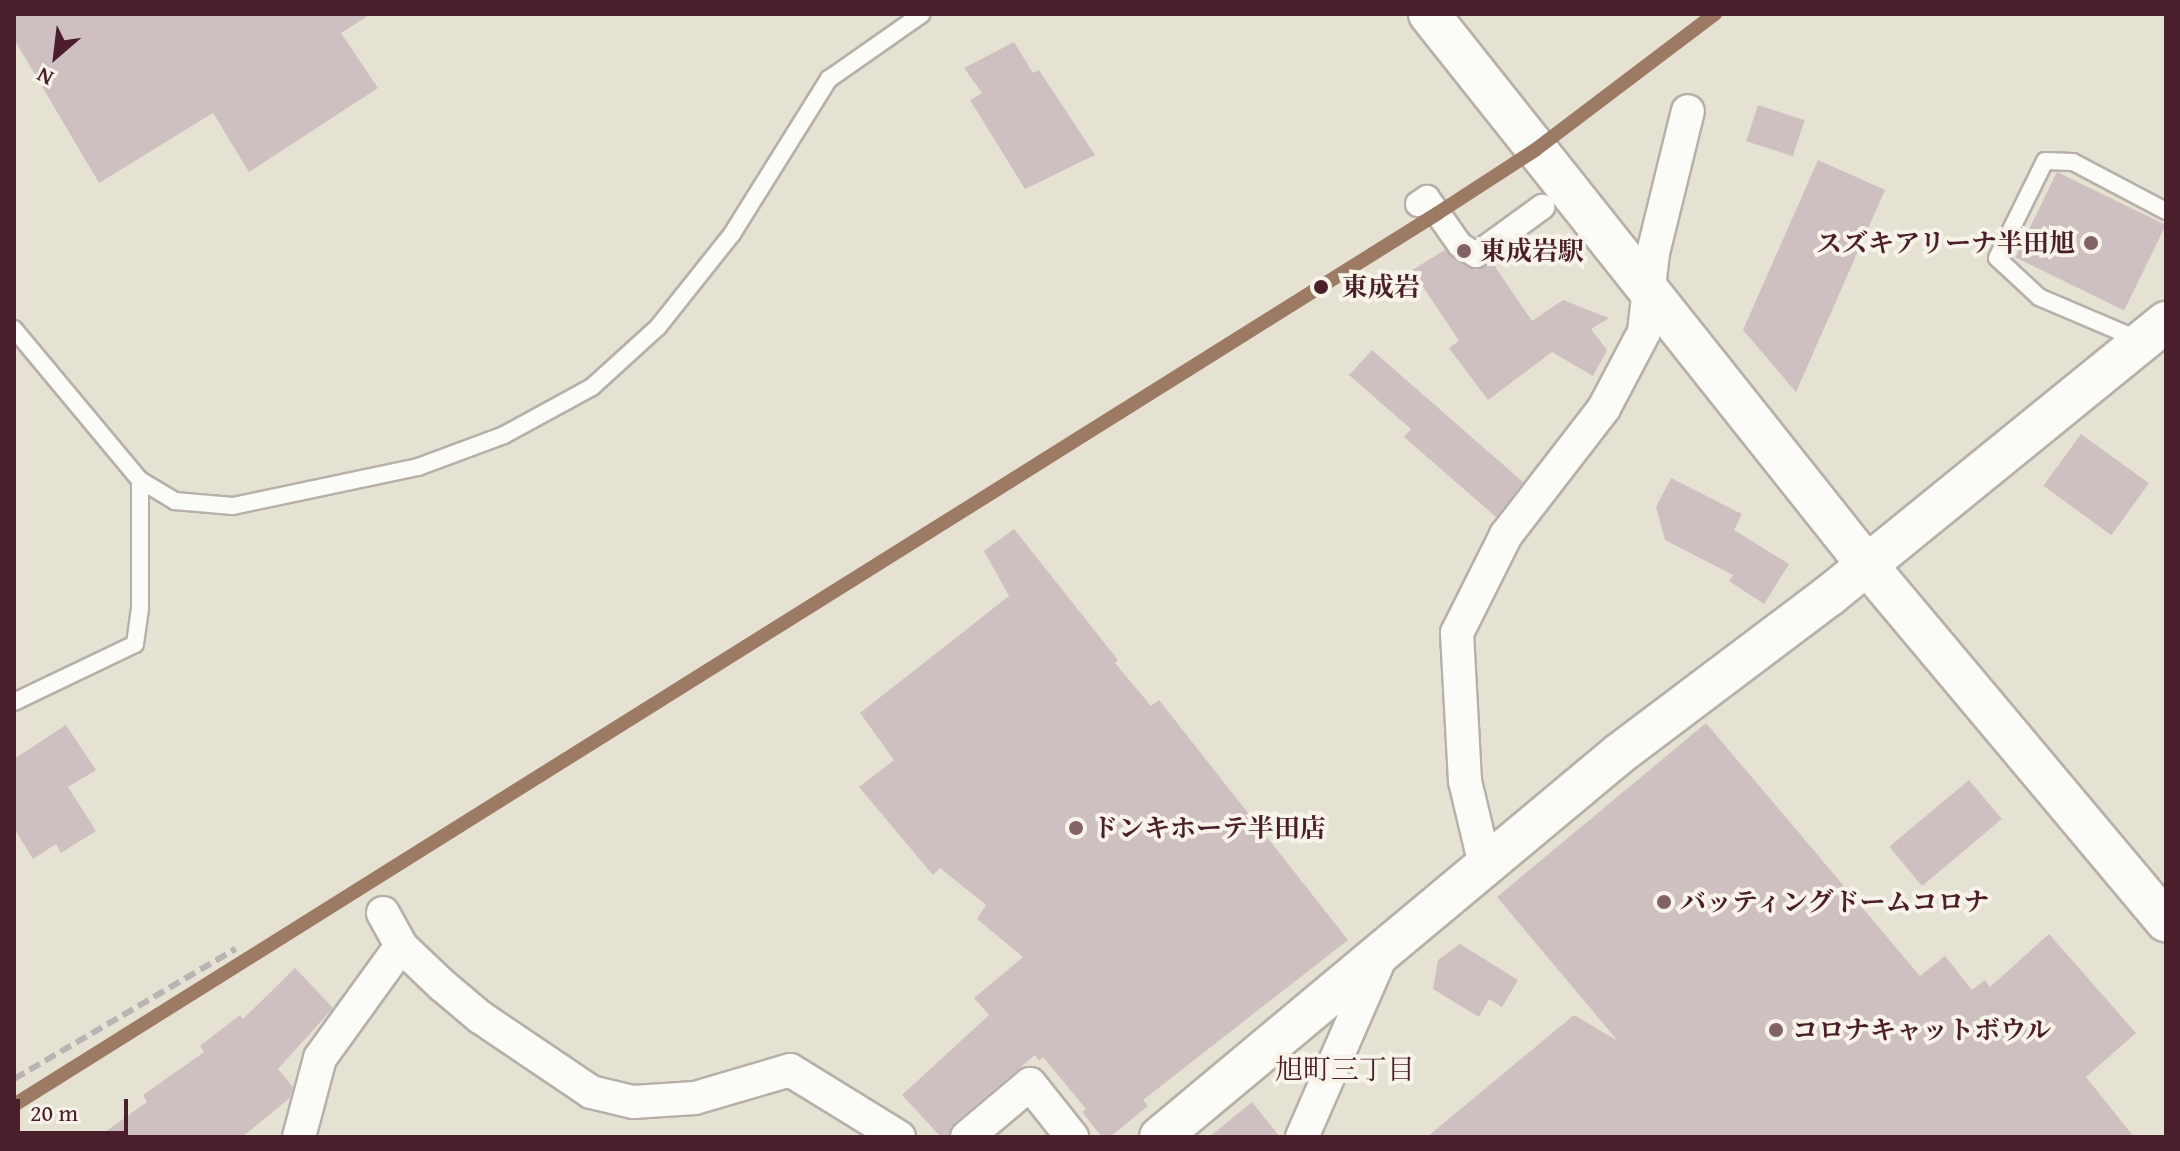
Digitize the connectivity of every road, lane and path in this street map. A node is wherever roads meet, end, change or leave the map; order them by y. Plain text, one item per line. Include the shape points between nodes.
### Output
1 (922, 14) edge
2 (1429, 14) edge
3 (1688, 111) dead end
4 (1418, 204) dead end
5 (1542, 207) dead end
6 (2166, 211) edge
7 (1646, 290) junction
8 (14, 329) edge
9 (2156, 335) edge
10 (140, 480) junction
11 (1867, 565) junction
12 (14, 702) edge
13 (1485, 865) junction
14 (383, 913) dead end
15 (2166, 921) edge
16 (401, 946) junction
17 (1383, 951) junction
18 (299, 1137) edge
19 (899, 1137) edge
20 (967, 1137) edge
21 (1072, 1137) edge
22 (1160, 1137) edge
23 (1302, 1137) edge

1 - 10 lane via 829,79 732,234 658,327 592,387 504,435 418,467 233,506 175,501
2 - 7 street
3 - 7 street
4 - 5 street via 1427,198 1460,245 1476,255
6 - 9 lane via 2073,162 2045,161 1997,258 2039,297
7 - 11 street
7 - 13 street via 1644,332 1604,408 1506,535 1457,633 1465,781
8 - 10 lane
9 - 11 street
10 - 12 lane via 135,644
11 - 13 street via 1619,754
11 - 15 street
13 - 17 street
14 - 16 street
16 - 18 street via 320,1058
16 - 19 street via 480,1017 591,1092 633,1102 695,1098 790,1070
17 - 22 street
17 - 23 street
20 - 21 street via 1030,1084

